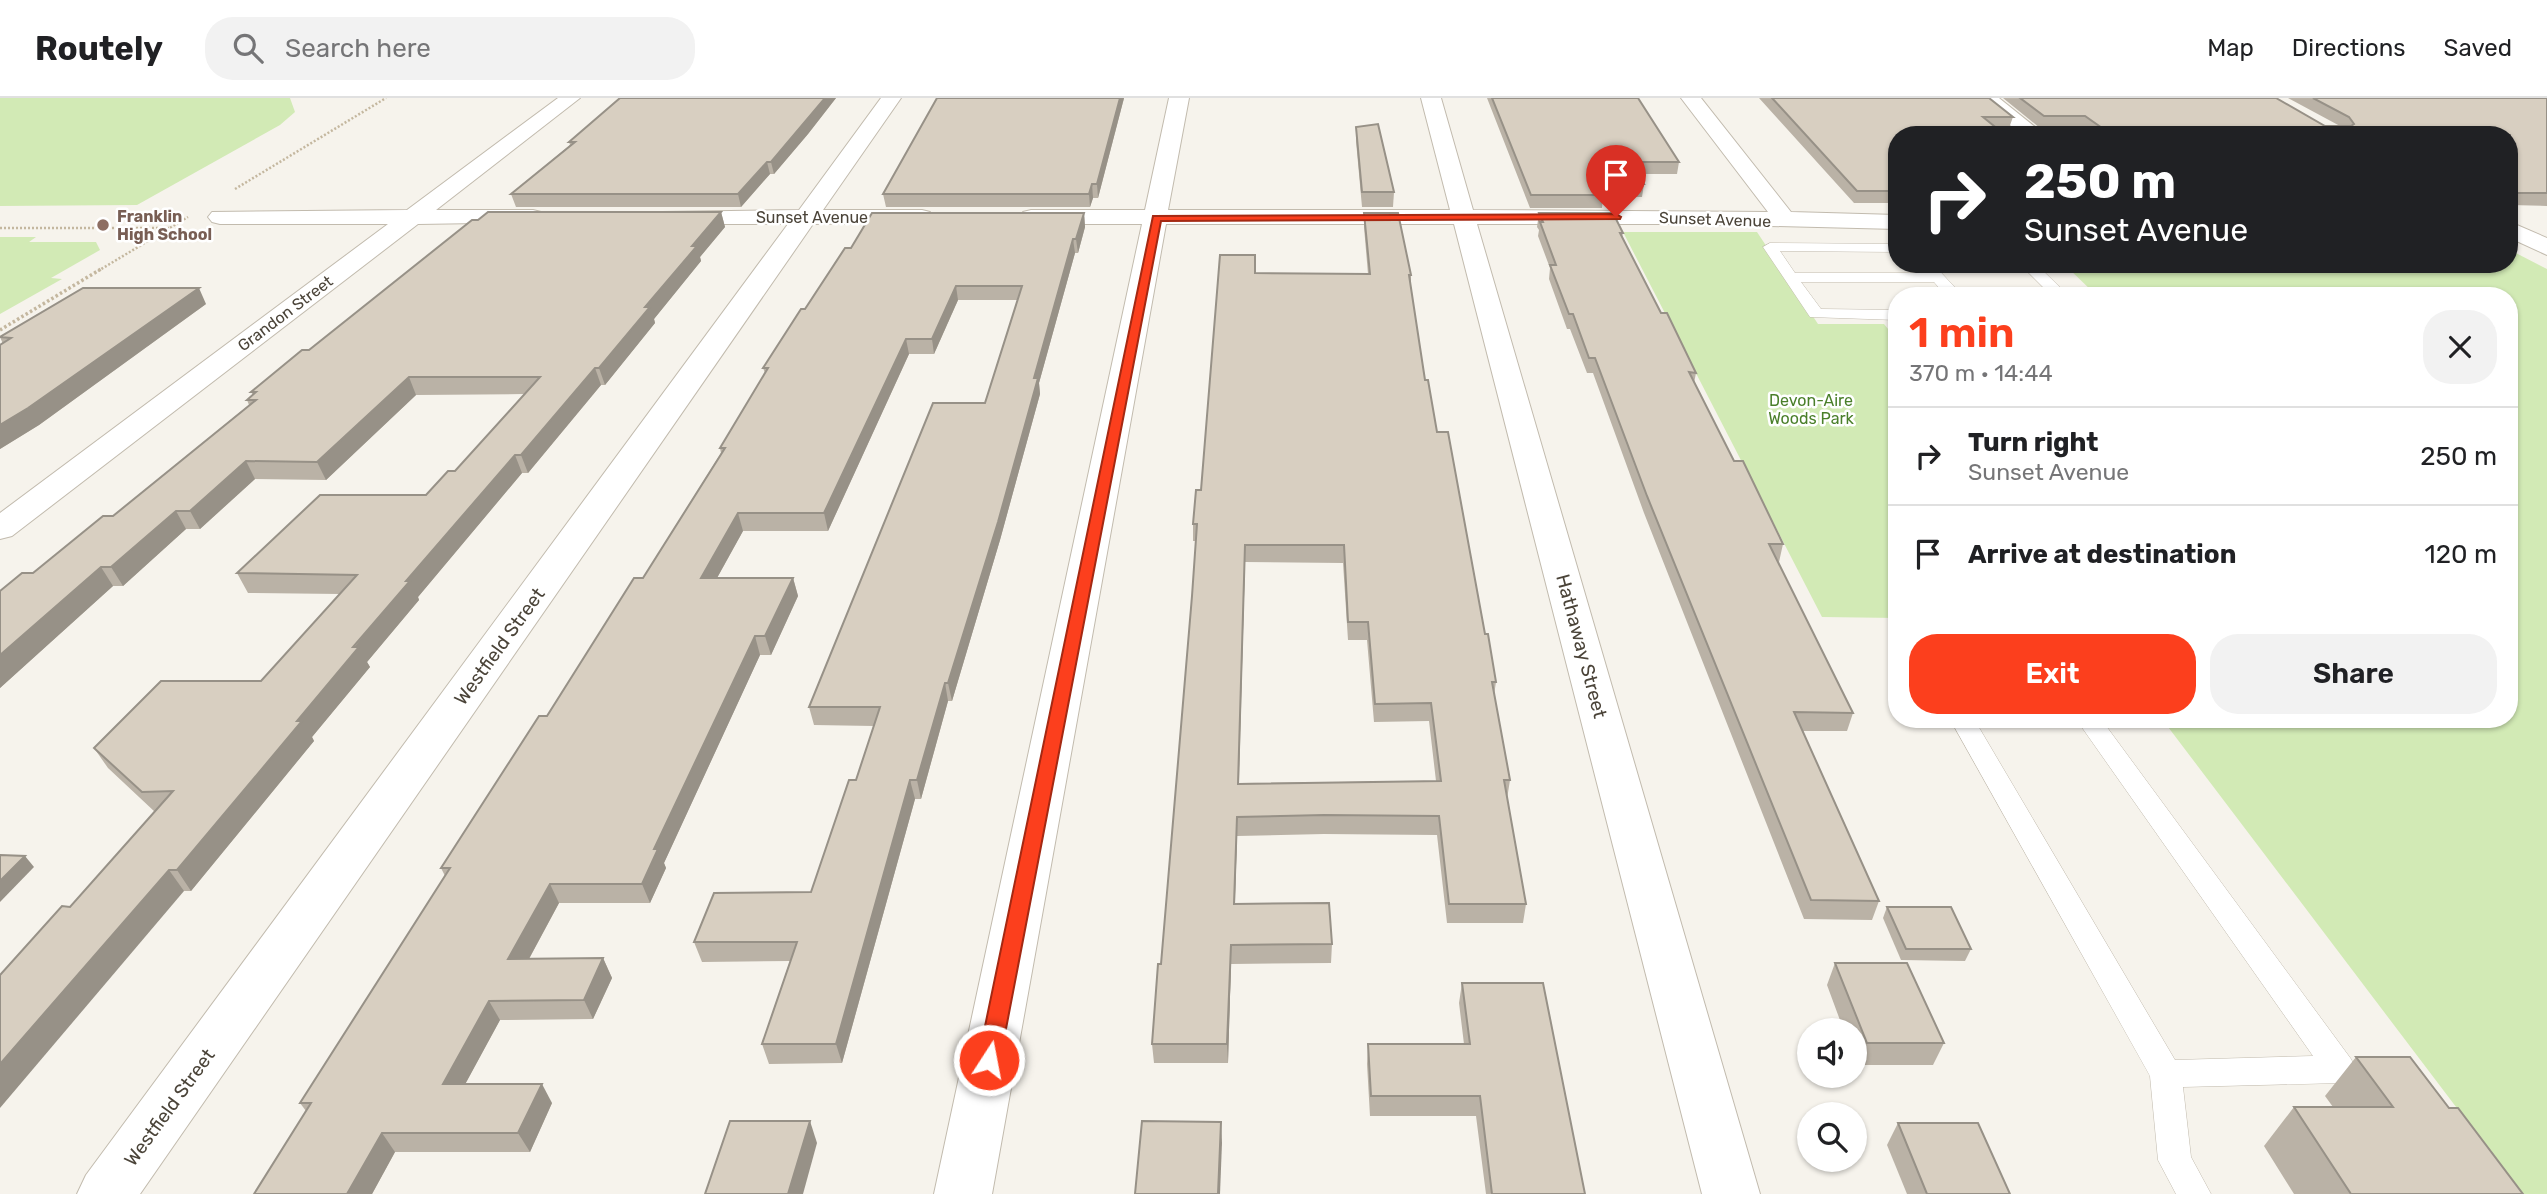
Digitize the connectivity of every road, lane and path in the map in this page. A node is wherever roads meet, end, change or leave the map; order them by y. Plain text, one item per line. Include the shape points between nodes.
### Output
1 (570, 98) edge
2 (891, 98) edge
3 (1179, 98) edge
4 (1431, 98) edge
5 (1691, 98) edge
6 (1987, 98) edge
7 (2023, 126) edge
8 (220, 217) dead end
9 (414, 217) junction
10 (554, 217) edge
11 (651, 217) edge
12 (807, 217) junction
13 (946, 217) edge
14 (1002, 217) edge
15 (1465, 217) junction
16 (1156, 218) junction
17 (1782, 221) junction
18 (1888, 226) edge
19 (0, 228) edge
20 (170, 228) dead end
21 (2518, 233) edge
22 (1888, 248) edge
23 (2547, 248) edge
24 (1933, 273) edge
25 (2037, 273) edge
26 (1790, 277) junction
27 (1938, 278) junction
28 (1946, 287) edge
29 (2051, 287) edge
30 (1888, 315) edge
31 (0, 528) edge
32 (1967, 728) edge
33 (2094, 728) edge
34 (2166, 1074) junction
35 (106, 1194) edge
36 (963, 1194) edge
37 (1731, 1194) edge
38 (2194, 1194) edge

1 - 9 street, Grandon Street
2 - 12 street, Westfield Street
3 - 16 street
4 - 15 street, Hathaway Street
5 - 17 street via 1778,208
6 - 7 street
8 - 9 street
9 - 10 street
9 - 31 street, Grandon Street
11 - 12 street, Sunset Avenue
12 - 13 street, Sunset Avenue
12 - 35 street, Westfield Street
14 - 16 street, Sunset Avenue
15 - 16 street, Sunset Avenue
15 - 17 street, Sunset Avenue
15 - 37 street, Hathaway Street
16 - 36 street
17 - 18 street, Sunset Avenue
19 - 20 path
21 - 23 street
22 - 26 lane via 1770,247
24 - 27 lane
25 - 29 lane
26 - 27 lane
26 - 30 lane via 1816,314
27 - 28 lane
32 - 34 lane
33 - 34 lane via 2340,1069
34 - 38 lane via 2175,1160

